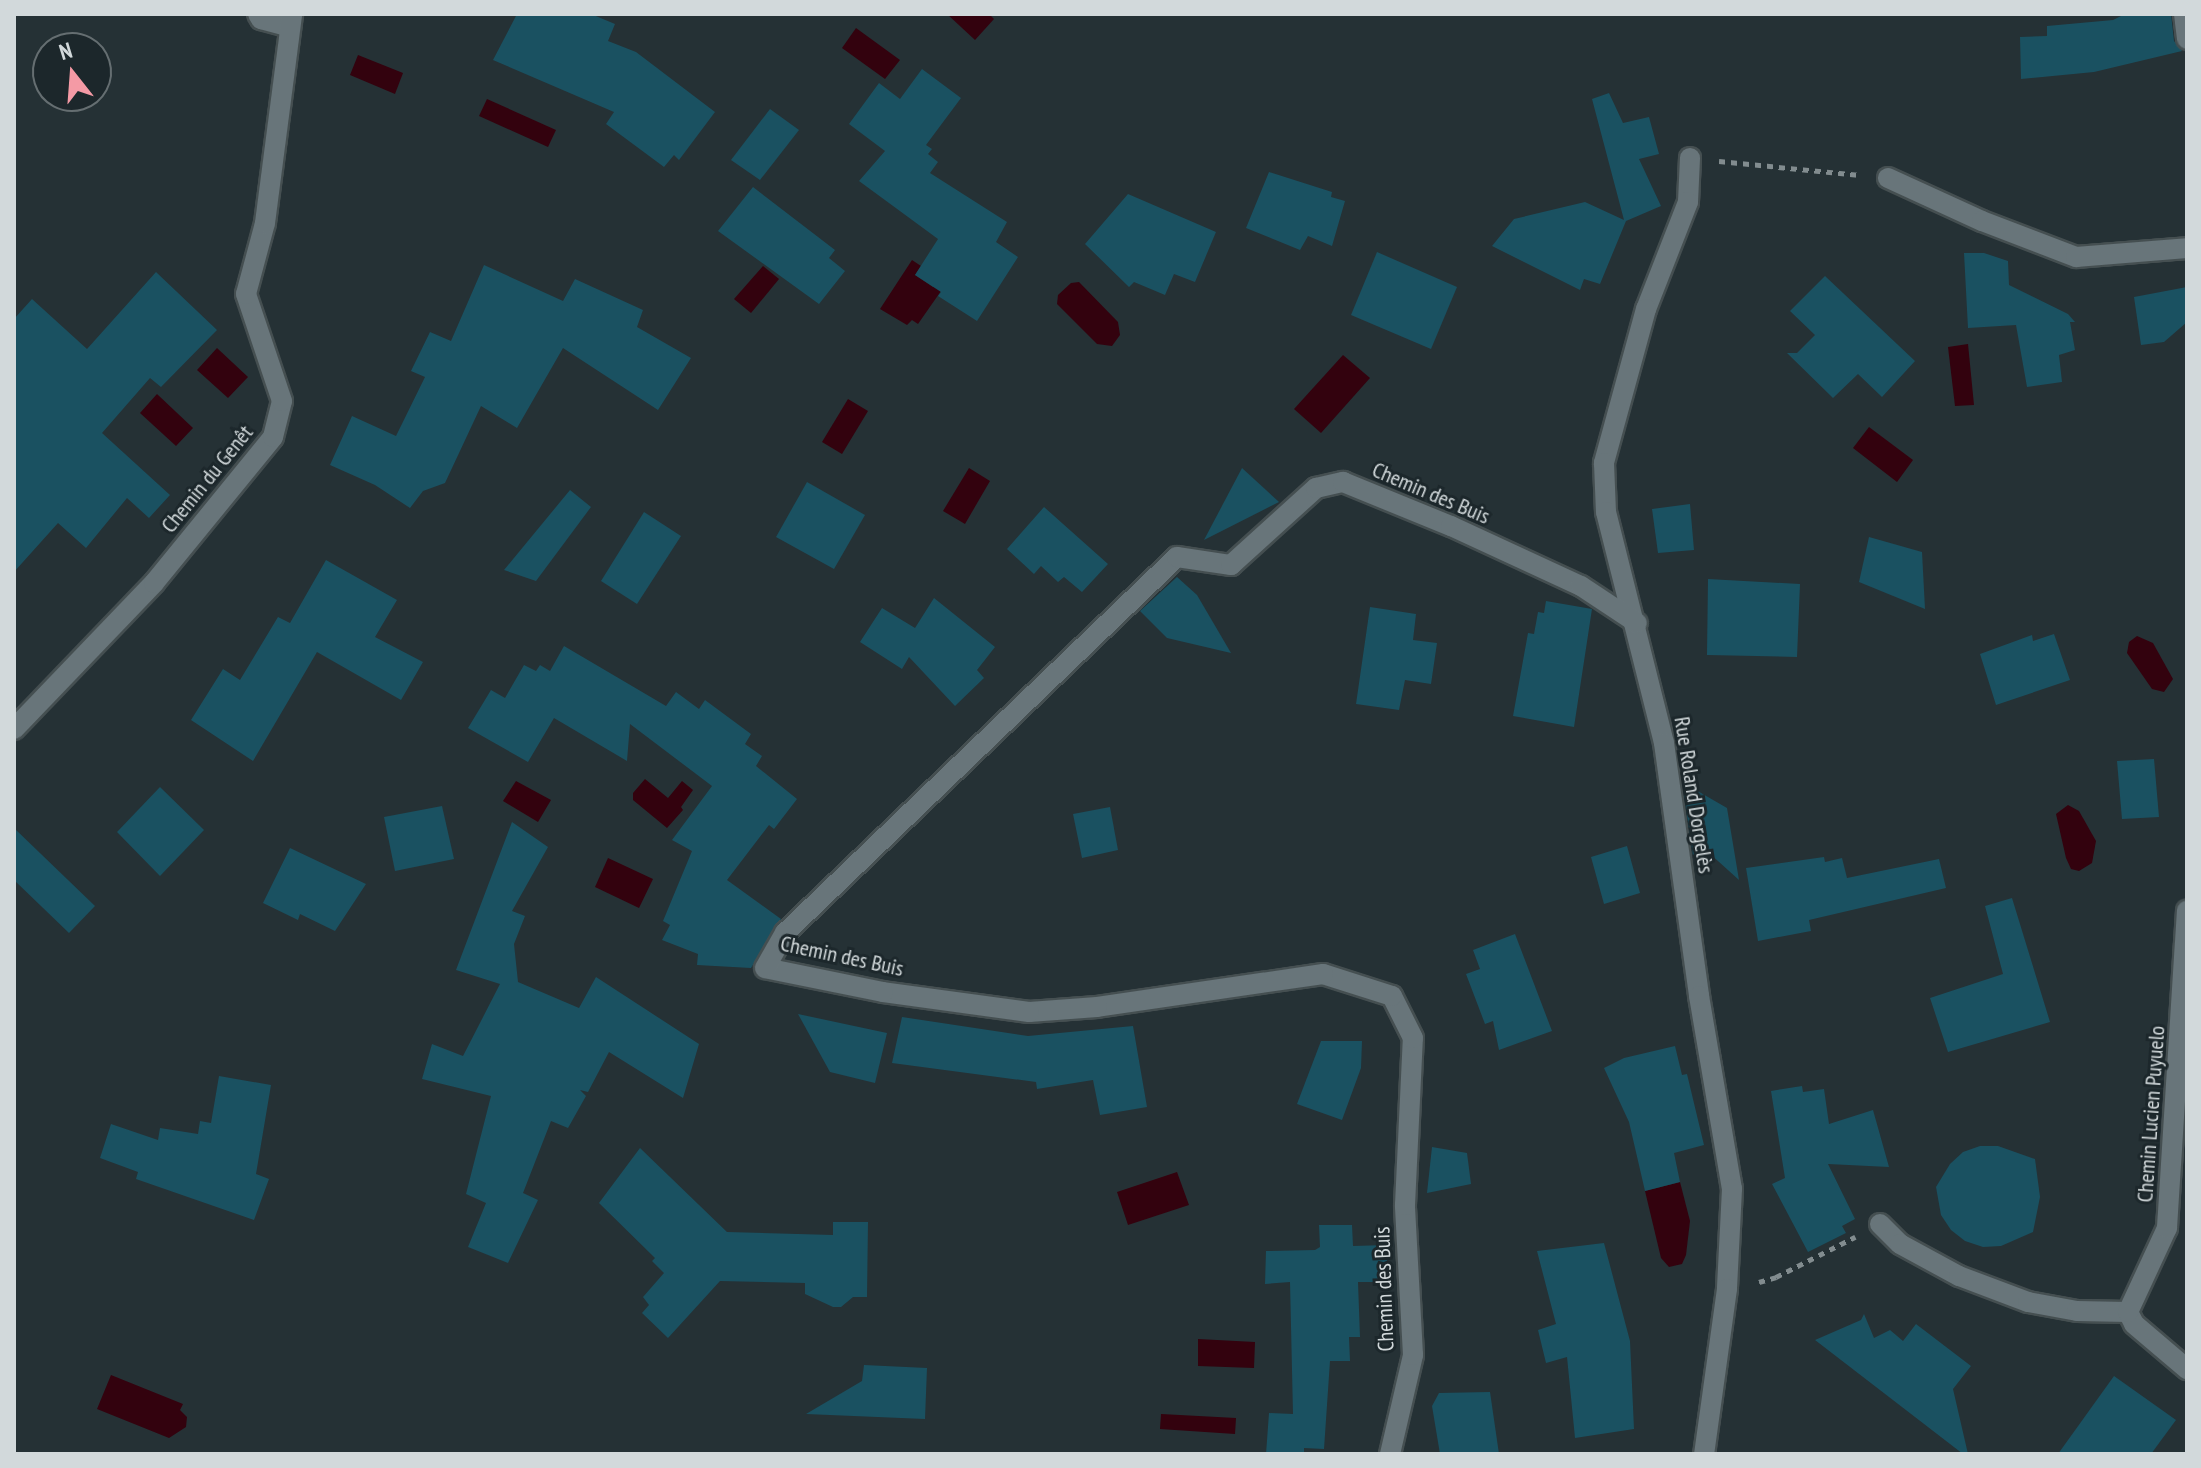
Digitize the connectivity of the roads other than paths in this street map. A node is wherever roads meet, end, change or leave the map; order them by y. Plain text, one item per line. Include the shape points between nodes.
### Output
1 (258, 14) edge
2 (2184, 14) edge
3 (291, 20) edge
4 (2187, 39) edge
5 (1690, 158) road end
6 (1888, 178) road end
7 (2187, 248) edge
8 (1637, 623) junction
9 (14, 729) edge
10 (2187, 911) edge
11 (2185, 1011) edge
12 (1880, 1224) road end
13 (2177, 1230) edge
14 (2128, 1312) junction
15 (2187, 1369) edge
16 (1390, 1454) edge
17 (1704, 1454) edge

1 - 3 street via 261,19
2 - 4 street
3 - 9 street, Chemin du Genêt via 265,223 246,294 282,401 273,437 154,583
5 - 8 street, Rue Roland Dorgelès via 1688,202 1646,309 1604,463 1606,512
6 - 7 street via 2076,257
8 - 16 street, Chemin des Buis via 1581,586 1451,526 1343,482 1316,488 1231,565 1177,557 830,888 785,933 765,968 883,992 1029,1012 1323,974 1392,996 1413,1038 1405,1205 1413,1355
8 - 17 street, Rue Roland Dorgelès via 1664,743 1732,1189 1727,1289
10 - 11 street, Chemin Lucien Puyuelo
11 - 13 street, Chemin Lucien Puyuelo
12 - 14 street via 1900,1244 1959,1276 2028,1302 2077,1311
13 - 14 street, Chemin Lucien Puyuelo
14 - 15 street via 2134,1324

